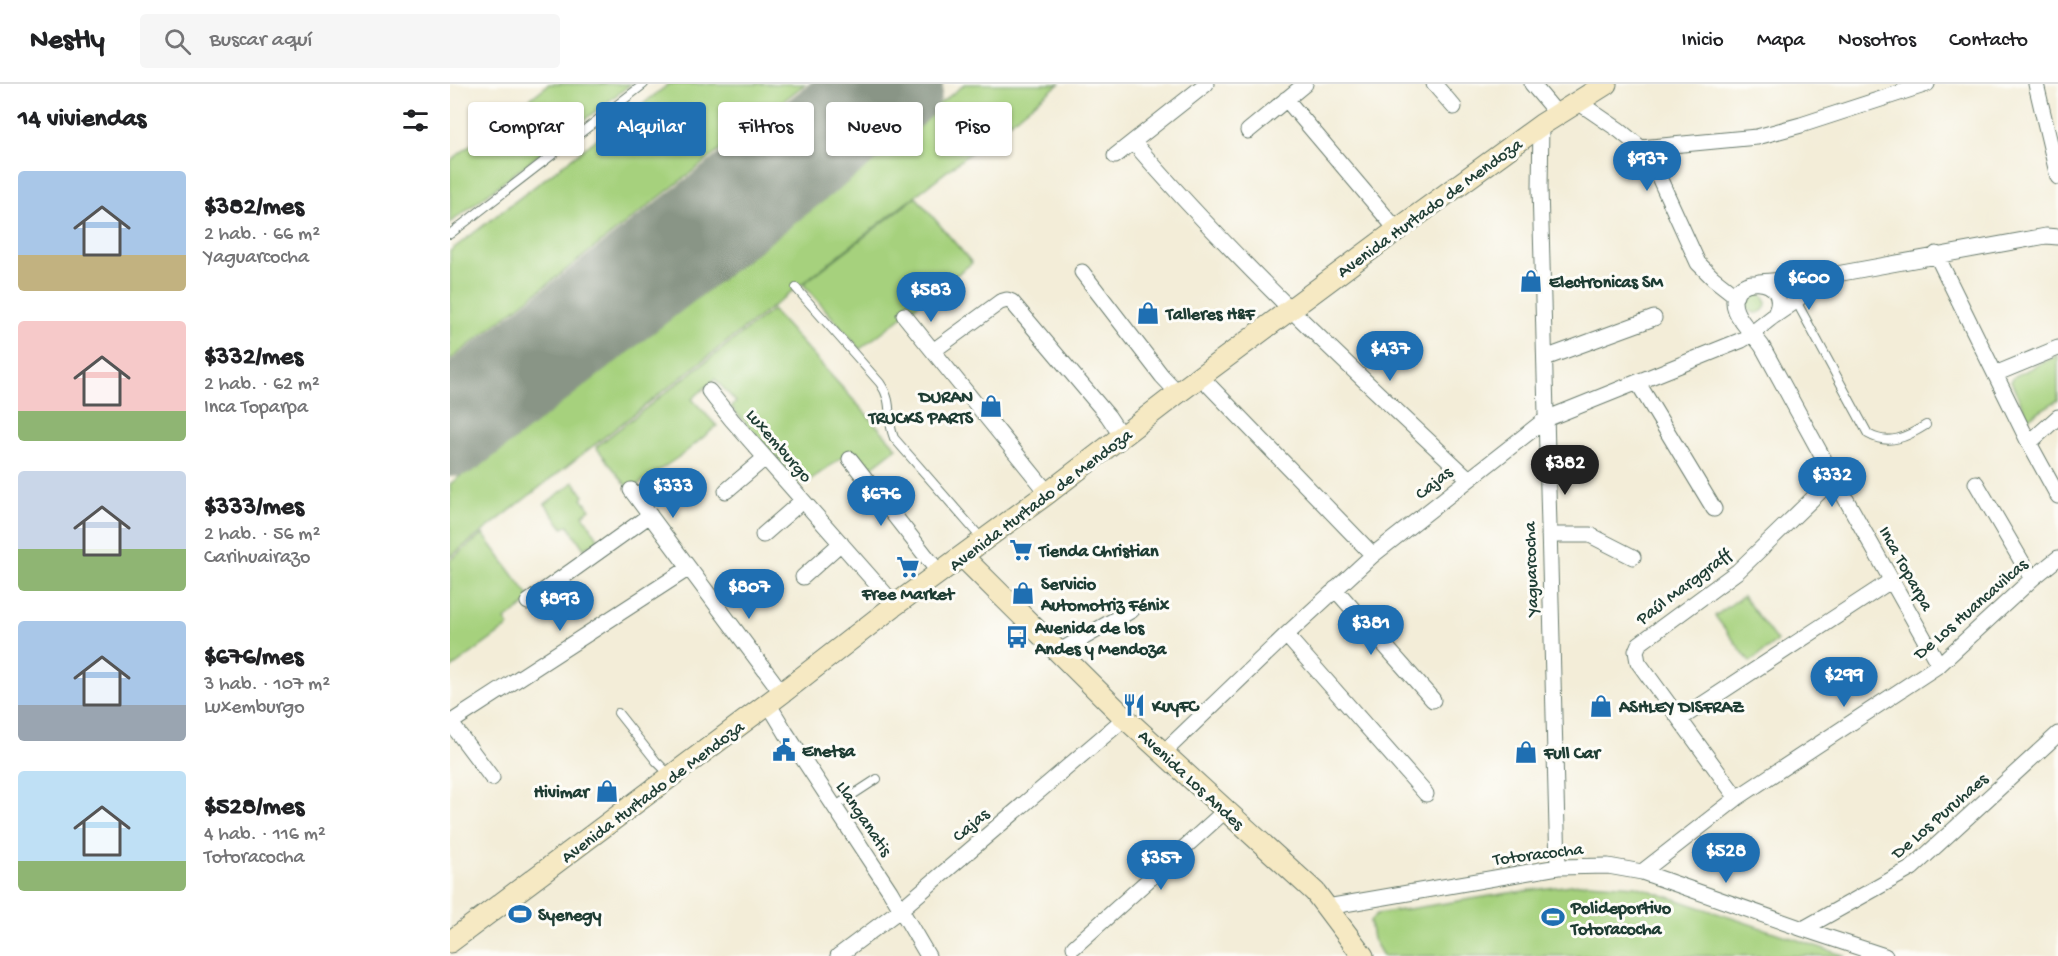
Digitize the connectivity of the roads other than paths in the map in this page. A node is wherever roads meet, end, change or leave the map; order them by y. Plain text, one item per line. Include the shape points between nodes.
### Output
1 (644, 84) edge
2 (1206, 84) edge
3 (1305, 84) edge
4 (1434, 84) edge
5 (1532, 84) edge
6 (1606, 84) edge
7 (1927, 84) edge
8 (2036, 84) edge
9 (1286, 99) junction
10 (1578, 102) junction
11 (1454, 107) dead end
12 (1550, 120) junction
13 (1248, 131) dead end
14 (1134, 143) junction
15 (1641, 148) junction
16 (1115, 156) dead end
17 (2058, 177) edge
18 (1397, 230) junction
19 (450, 234) edge
20 (2052, 236) edge
21 (1936, 254) junction
22 (1082, 272) dead end
23 (1820, 277) junction
24 (1759, 282) junction
25 (796, 288) dead end
26 (1736, 296) junction
27 (1796, 301) junction
28 (1290, 310) junction
29 (904, 315) dead end
30 (1774, 316) junction
31 (1654, 318) dead end
32 (1753, 334) junction
33 (2058, 348) edge
34 (933, 351) junction
35 (1545, 358) junction
36 (1995, 374) junction
37 (1200, 376) junction
38 (1638, 383) junction
39 (709, 391) dead end
40 (1178, 393) junction
41 (2058, 417) edge
42 (1546, 419) junction
43 (1926, 425) dead end
44 (1122, 437) junction
45 (2029, 442) junction
46 (765, 458) junction
47 (850, 459) dead end
48 (1468, 478) junction
49 (1834, 478) junction
50 (1976, 483) dead end
51 (631, 490) dead end
52 (726, 491) dead end
53 (1048, 493) junction
54 (2058, 496) edge
55 (802, 501) junction
56 (1713, 509) dead end
57 (650, 515) junction
58 (763, 535) dead end
59 (1549, 535) junction
60 (984, 542) junction
61 (841, 543) junction
62 (1373, 555) junction
63 (963, 557) junction
64 (1633, 557) dead end
65 (2058, 558) edge
66 (689, 568) junction
67 (940, 574) junction
68 (803, 577) dead end
69 (2032, 579) junction
70 (1892, 580) junction
71 (1335, 589) junction
72 (528, 602) dead end
73 (895, 605) junction
74 (1132, 610) dead end
75 (1286, 635) junction
76 (1058, 652) junction
77 (1939, 665) junction
78 (775, 698) junction
79 (1433, 700) dead end
80 (618, 713) dead end
81 (1125, 718) junction
82 (1680, 719) junction
83 (450, 722) edge
84 (2058, 734) edge
85 (1164, 752) junction
86 (671, 776) junction
87 (492, 778) dead end
88 (877, 779) dead end
89 (1426, 794) dead end
90 (1737, 798) junction
91 (834, 807) junction
92 (1226, 810) junction
93 (1558, 867) junction
94 (1642, 872) junction
95 (1327, 907) junction
96 (901, 909) junction
97 (1803, 929) junction
98 (450, 942) edge
99 (1074, 947) dead end
100 (838, 956) edge
101 (928, 956) edge
102 (1363, 956) edge
103 (1886, 956) edge

1 - 19 lane
2 - 14 street
3 - 9 street
4 - 11 street
5 - 12 street
6 - 10 main road, Avenida Hurtado de Mendoza
7 - 15 street via 1757,137
8 - 17 street
9 - 13 street
9 - 18 street
10 - 12 main road, Avenida Hurtado de Mendoza
10 - 15 street
12 - 18 main road, Avenida Hurtado de Mendoza
12 - 35 street, Yaguarcocha via 1540,187
14 - 16 street
14 - 28 street
15 - 26 street via 1653,164 1698,263
18 - 28 main road, Avenida Hurtado de Mendoza
20 - 21 street
21 - 23 street
21 - 36 street
22 - 40 street
23 - 24 street
23 - 27 street, Cajas
24 - 26 street via 1745,285
24 - 30 street via 1776,294 1779,304
25 - 60 lane via 880,383 888,395 888,424 894,438
26 - 32 street via 1736,310
27 - 30 street, Cajas
27 - 43 lane via 1868,434 1879,440 1895,439
28 - 37 main road, Avenida Hurtado de Mendoza
28 - 48 street
29 - 34 street
30 - 32 street, Cajas
31 - 35 street
32 - 38 street, Cajas
32 - 49 street, Inca Toparpa
33 - 36 street
34 - 44 street via 1000,302 1012,302
34 - 53 street
35 - 42 street, Yaguarcocha
36 - 45 street
37 - 40 main road, Avenida Hurtado de Mendoza
37 - 62 street
38 - 42 street, Cajas
38 - 56 street
39 - 46 street, Luxemburgo
40 - 44 main road, Avenida Hurtado de Mendoza
41 - 45 street
42 - 48 street, Cajas
42 - 59 street, Yaguarcocha
44 - 53 main road, Avenida Hurtado de Mendoza
45 - 54 street
46 - 52 street
46 - 55 street, Luxemburgo
47 - 67 street
48 - 62 street, Cajas
49 - 70 street, Inca Toparpa
49 - 82 street, Paúl Marggraff via 1738,571 1640,644 1636,651 1638,662
50 - 69 street
51 - 57 street, Llanganatis
53 - 60 main road, Avenida Hurtado de Mendoza
55 - 58 street
55 - 61 street, Luxemburgo
57 - 66 street, Llanganatis
57 - 72 street
59 - 64 street via 1590,535
59 - 93 street, Yaguarcocha
60 - 63 main road, Avenida Hurtado de Mendoza
61 - 68 street
61 - 73 street, Luxemburgo
62 - 71 street, Cajas
63 - 67 main road, Avenida Hurtado de Mendoza
63 - 76 main road, Avenida Los Andes
65 - 69 street, De Los Huancavilcas
66 - 78 street, Llanganatis
66 - 83 street
67 - 73 main road, Avenida Hurtado de Mendoza
69 - 77 street, De Los Huancavilcas
70 - 77 street, Inca Toparpa
70 - 82 street
71 - 75 street, Cajas
71 - 79 street
73 - 78 main road, Avenida Hurtado de Mendoza
74 - 76 street
75 - 85 street, Cajas
75 - 89 street
76 - 81 main road, Avenida Los Andes
77 - 90 street, De Los Huancavilcas
78 - 86 main road, Avenida Hurtado de Mendoza
78 - 91 street, Llanganatis
80 - 86 lane
81 - 85 main road, Avenida Los Andes
81 - 96 street, Cajas
82 - 90 street, Paúl Marggraff
83 - 87 street
84 - 97 street, De Los Puruhaes via 1912,868
85 - 92 main road, Avenida Los Andes
86 - 98 main road, Avenida Hurtado de Mendoza
88 - 91 lane
90 - 94 street, De Los Huancavilcas
91 - 96 street, Llanganatis
92 - 95 main road, Avenida Los Andes
92 - 99 street
93 - 94 street, Totoracocha via 1608,866
93 - 95 street, Totoracocha
94 - 97 street, Totoracocha
95 - 102 main road, Avenida Los Andes
96 - 100 street, Cajas
96 - 101 street, Llanganatis
97 - 103 street, Totoracocha

